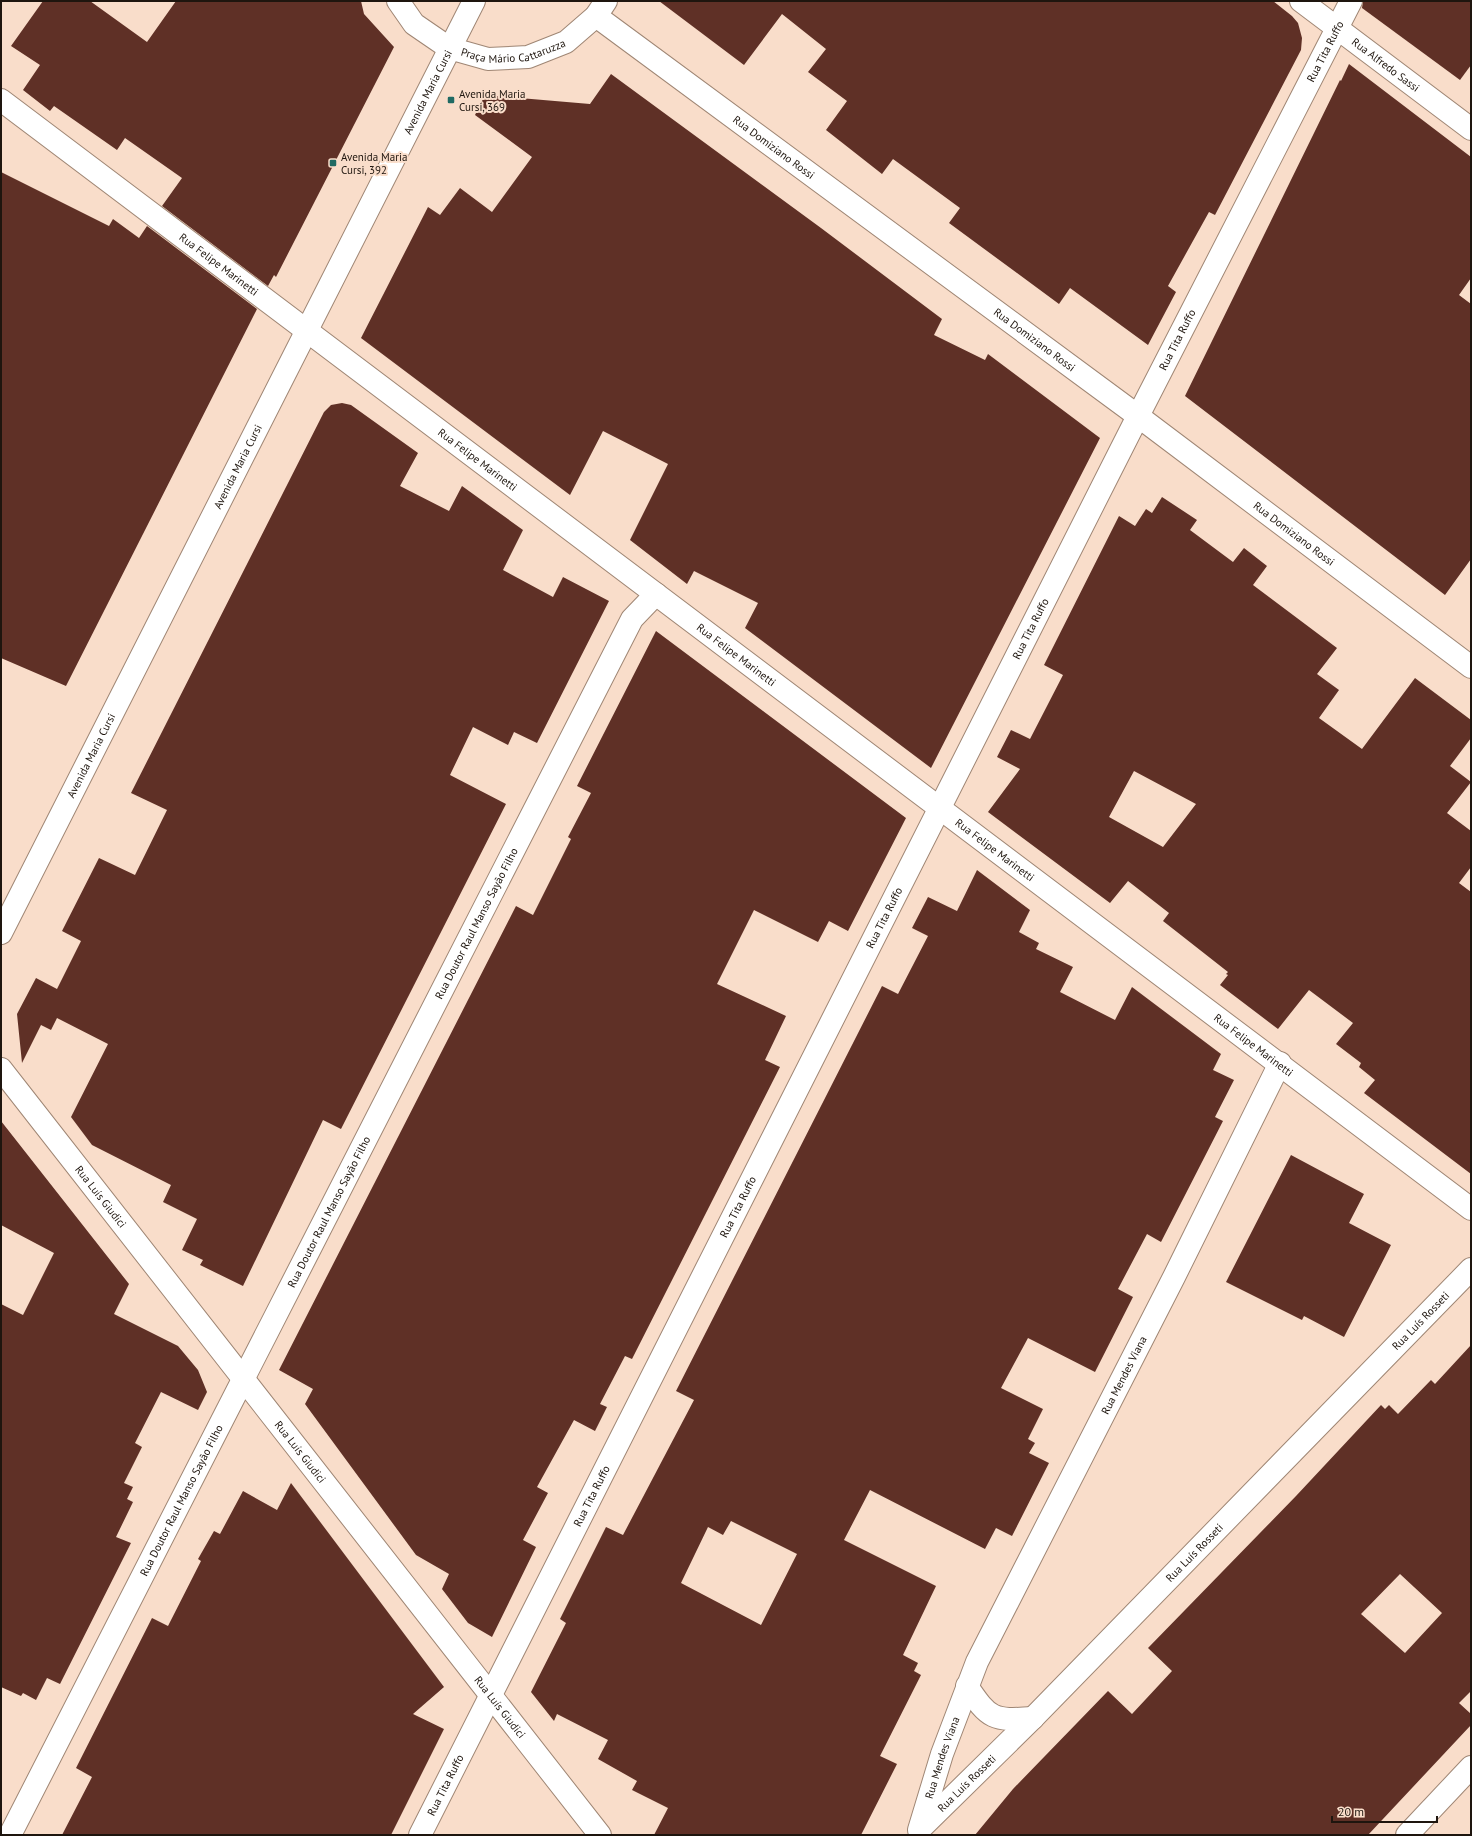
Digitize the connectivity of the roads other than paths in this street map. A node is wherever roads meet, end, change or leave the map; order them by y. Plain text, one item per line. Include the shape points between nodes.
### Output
1 (398, 1) edge
2 (474, 1) edge
3 (1301, 1) edge
4 (1351, 1) edge
5 (601, 9) edge
6 (1337, 28) junction
7 (449, 48) junction
8 (1, 100) edge
9 (1471, 129) edge
10 (307, 331) junction
11 (1138, 416) junction
12 (656, 594) junction
13 (1471, 666) edge
14 (940, 807) junction
15 (1, 933) edge
16 (1280, 1063) junction
17 (1, 1069) edge
18 (1471, 1209) edge
19 (1471, 1269) edge
20 (244, 1380) junction
21 (967, 1686) junction
22 (491, 1696) junction
23 (1032, 1718) junction
24 (1471, 1767) edge
25 (917, 1833) edge
26 (10, 1835) edge
27 (420, 1835) edge
28 (600, 1835) edge
29 (1406, 1835) edge

1 - 7 street, Praça Mário Cattaruzza via 414,24
2 - 7 street, Avenida Maria Cursi
3 - 6 street, Rua Alfredo Sassi
4 - 6 street, Rua Tita Ruffo
5 - 7 street, Praça Mário Cattaruzza via 566,42 528,57 488,59
5 - 11 street, Rua Domiziano Rossi
6 - 9 street, Rua Alfredo Sassi
6 - 11 street, Rua Tita Ruffo
7 - 10 street, Avenida Maria Cursi
8 - 10 street, Rua Felipe Marinetti
10 - 12 street, Rua Felipe Marinetti
10 - 15 street, Avenida Maria Cursi
11 - 13 street, Rua Domiziano Rossi
11 - 14 street, Rua Tita Ruffo
12 - 14 street, Rua Felipe Marinetti
12 - 20 street, Rua Doutor Raul Manso Sayão Filho via 632,619
14 - 16 street, Rua Felipe Marinetti
14 - 22 street, Rua Tita Ruffo
16 - 18 street, Rua Felipe Marinetti
16 - 21 street, Rua Mendes Viana
17 - 20 street, Rua Luís Giudici
19 - 23 street, Rua Luís Rosseti
20 - 22 street, Rua Luís Giudici
20 - 26 street, Rua Doutor Raul Manso Sayão Filho
21 - 23 street via 991,1716 1007,1720
21 - 25 street, Rua Mendes Viana
22 - 27 street, Rua Tita Ruffo
22 - 28 street, Rua Luís Giudici
23 - 25 street, Rua Luís Rosseti
24 - 29 street

